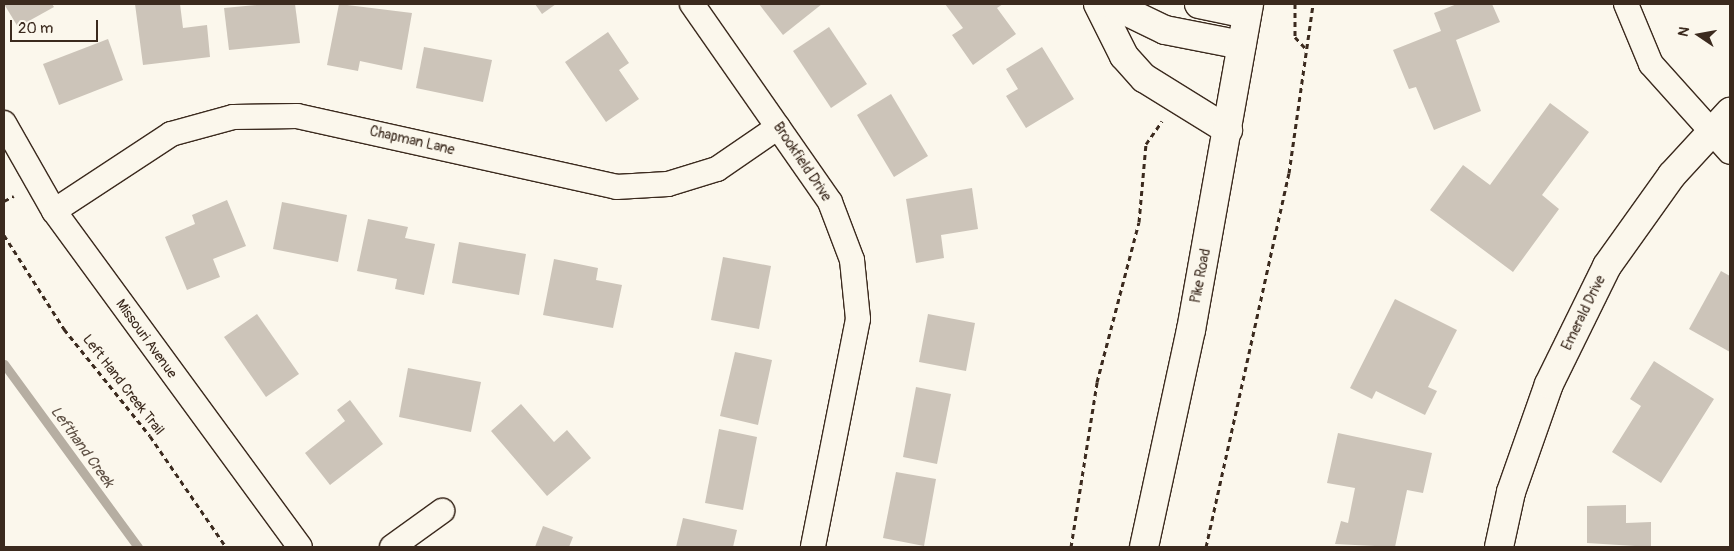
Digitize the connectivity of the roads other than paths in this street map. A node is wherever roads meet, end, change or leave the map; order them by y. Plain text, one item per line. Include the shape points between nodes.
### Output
1 (692, 4) edge
2 (1098, 4) edge
3 (1111, 4) edge
4 (1199, 4) edge
5 (1626, 4) edge
6 (1248, 9) edge
7 (1242, 45) junction
8 (1730, 112) edge
9 (4, 123) edge
10 (778, 127) junction
11 (1228, 130) junction
12 (1710, 134) junction
13 (1730, 152) edge
14 (54, 211) junction
15 (442, 512) dead end
16 (300, 547) edge
17 (392, 547) edge
18 (813, 547) edge
19 (1144, 547) edge
20 (1499, 547) edge

1 - 10 street, Brookfield Drive
2 - 11 street via 1124,56 1144,78
3 - 7 street via 1165,30
4 - 6 street
5 - 12 street via 1651,64
6 - 7 street, Pike Road
7 - 11 street, Pike Road
8 - 12 street, Emerald Drive
9 - 14 street, Missouri Avenue
10 - 14 street, Chapman Lane via 717,169 668,184 616,187 297,116 233,117 171,134
10 - 18 street, Brookfield Drive via 830,202 852,260 858,319
11 - 19 street, Pike Road
12 - 13 street
12 - 20 street, Emerald Drive via 1672,175 1607,266 1549,384 1511,492
14 - 16 street, Missouri Avenue
15 - 17 street

